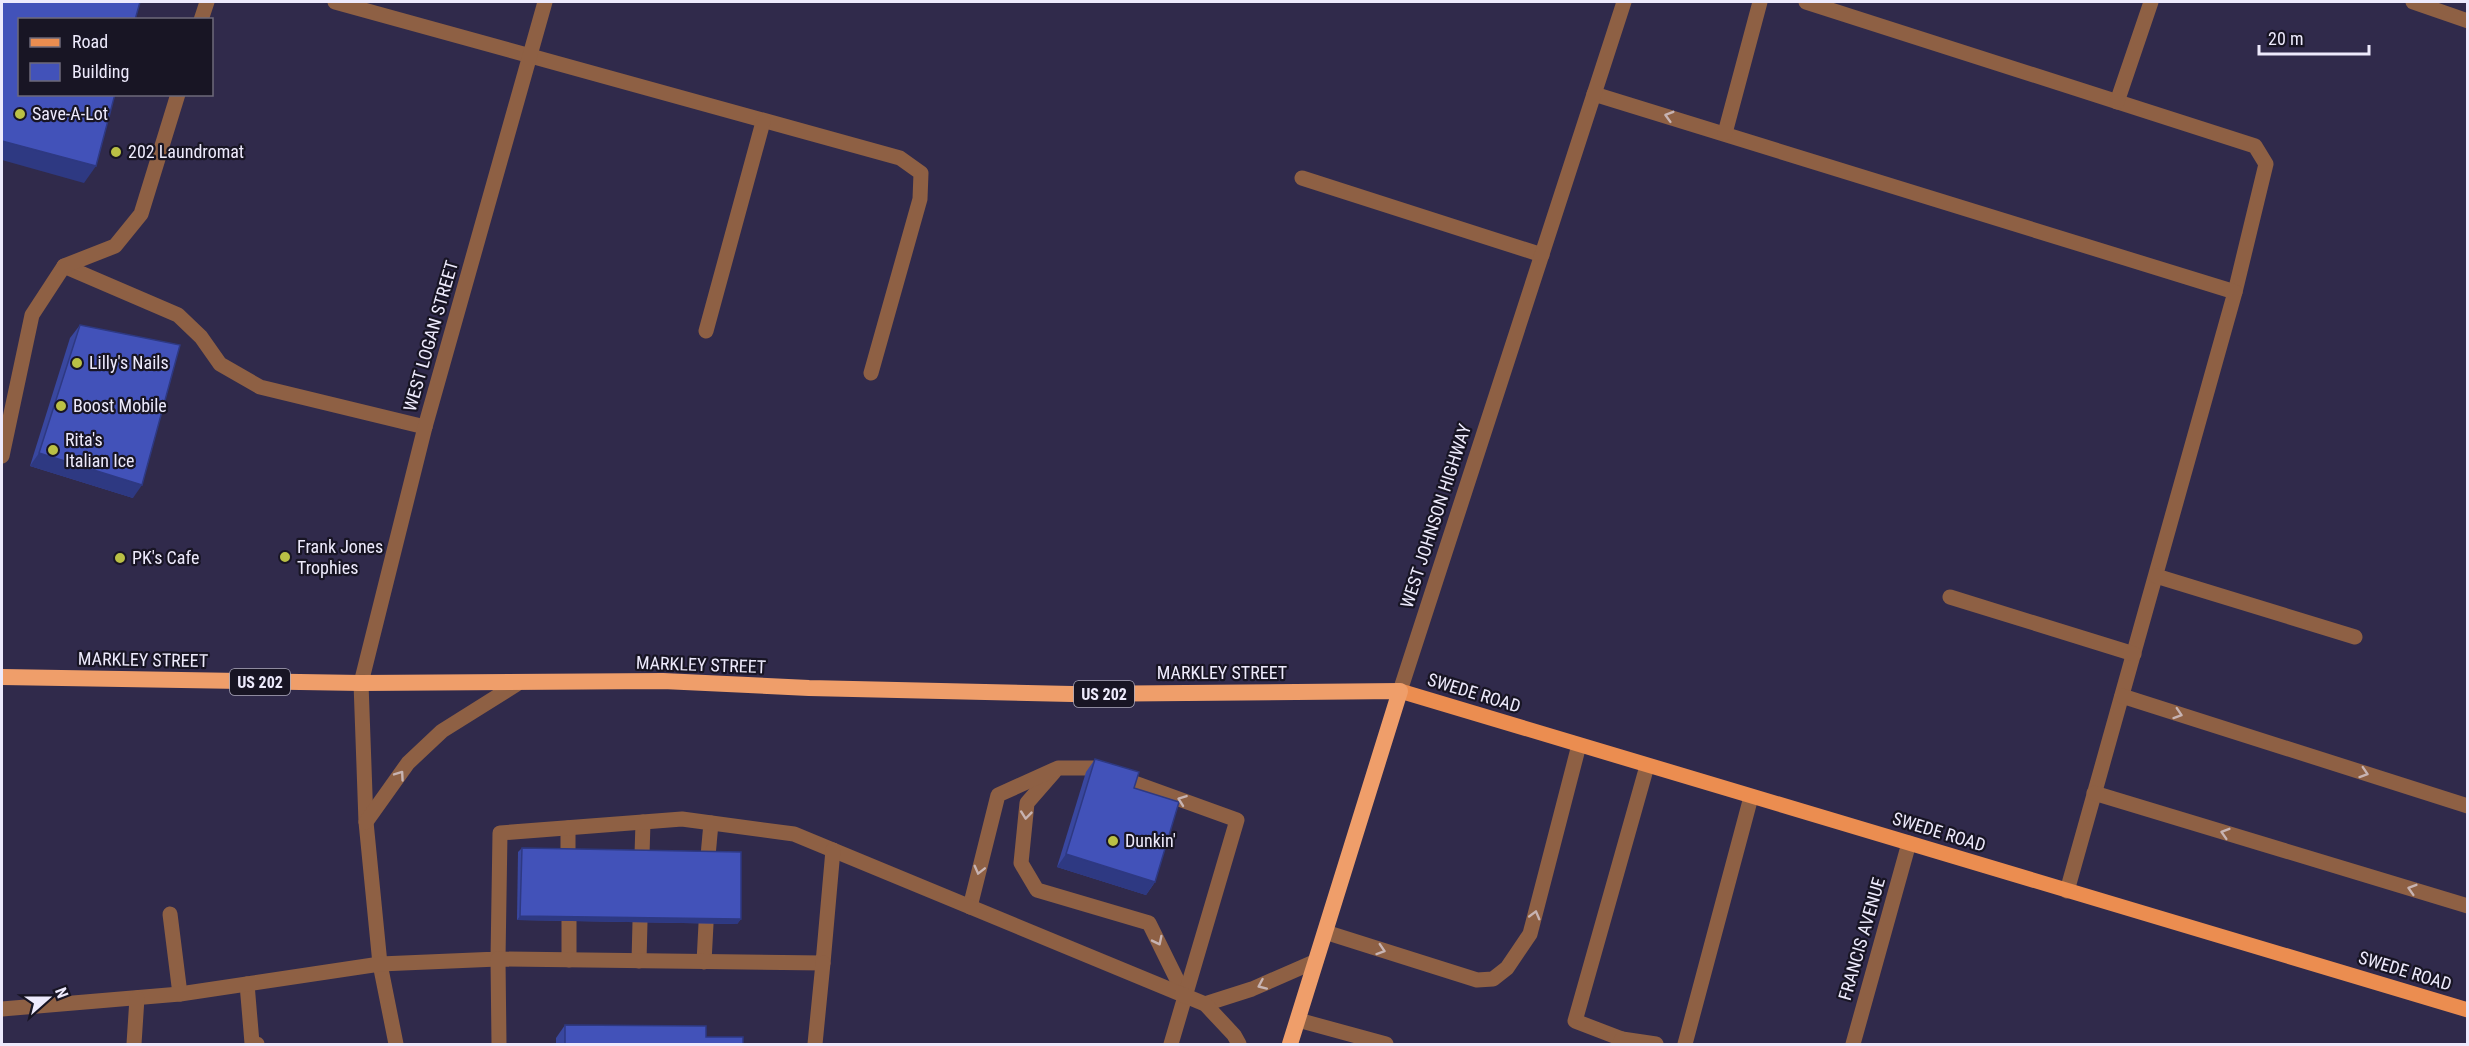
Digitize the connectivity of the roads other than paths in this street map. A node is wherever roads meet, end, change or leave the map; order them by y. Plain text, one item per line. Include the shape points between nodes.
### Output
1 (207, 2) edge
2 (335, 2) edge
3 (546, 2) edge
4 (1624, 2) edge
5 (1760, 2) edge
6 (1806, 2) edge
7 (2151, 2) edge
8 (2413, 2) edge
9 (202, 18) edge
10 (2468, 21) edge
11 (531, 57) junction
12 (1594, 94) junction
13 (177, 96) edge
14 (2117, 102) junction
15 (763, 122) junction
16 (1725, 133) junction
17 (1302, 178) dead end
18 (1542, 255) junction
19 (64, 266) junction
20 (2235, 292) junction
21 (706, 331) dead end
22 (871, 373) dead end
23 (425, 427) junction
24 (2, 456) edge
25 (2156, 576) junction
26 (1950, 597) dead end
27 (2355, 638) dead end
28 (2134, 654) junction
29 (2, 677) edge
30 (361, 683) junction
31 (517, 684) junction
32 (1400, 691) junction
33 (2122, 696) junction
34 (1579, 745) junction
35 (1647, 766) junction
36 (1058, 768) junction
37 (2094, 793) junction
38 (1751, 797) junction
39 (2468, 806) edge
40 (366, 822) junction
41 (643, 822) junction
42 (711, 823) junction
43 (568, 828) junction
44 (1909, 843) junction
45 (832, 850) junction
46 (568, 853) edge
47 (642, 855) edge
48 (708, 856) edge
49 (2067, 891) junction
50 (2468, 906) edge
51 (970, 907) junction
52 (170, 914) dead end
53 (569, 921) edge
54 (640, 922) edge
55 (706, 924) edge
56 (1325, 932) junction
57 (498, 959) junction
58 (569, 960) junction
59 (639, 961) junction
60 (1316, 961) junction
61 (704, 962) junction
62 (823, 963) junction
63 (380, 964) junction
64 (247, 984) junction
65 (180, 994) junction
66 (137, 998) junction
67 (1186, 998) junction
68 (1205, 1004) junction
69 (2, 1009) edge
70 (2468, 1010) edge
71 (1298, 1020) junction
72 (1621, 1042) edge
73 (134, 1044) edge
74 (257, 1044) edge
75 (396, 1044) edge
76 (498, 1044) edge
77 (815, 1044) edge
78 (1171, 1044) edge
79 (1239, 1044) edge
80 (1290, 1044) edge
81 (1386, 1044) edge
82 (1656, 1044) edge
83 (1685, 1044) edge
84 (1852, 1044) edge

1 - 9 street
2 - 11 street
3 - 11 street, WEST LOGAN STREET
4 - 12 street, WEST JOHNSON HIGHWAY
5 - 16 street
6 - 14 street
7 - 14 street
8 - 10 street
11 - 15 street
11 - 23 street, WEST LOGAN STREET
16 -> 12 street
12 - 18 street, WEST JOHNSON HIGHWAY
13 - 19 street via 141,214 115,246
14 - 20 street via 2255,146 2266,164
15 - 21 street
15 - 22 street via 900,158 921,173 920,199
16 - 20 street
17 - 18 street
18 - 32 street, WEST JOHNSON HIGHWAY
19 - 23 street via 178,315 201,337 220,364 260,387
19 - 24 street via 32,315
20 - 25 street
23 - 30 street, WEST LOGAN STREET
25 - 27 street
25 - 28 street
26 - 28 street
28 - 33 street
29 - 30 highway, MARKLEY STREET / US 202
30 - 31 highway, MARKLEY STREET / US 202
30 - 40 street, WEST LOGAN STREET
31 - 32 highway, MARKLEY STREET / US 202 via 663,681 1072,694
40 -> 31 street via 408,763 442,731
32 - 34 main road, SWEDE ROAD
32 - 56 highway, WEST JOHNSON HIGHWAY
33 - 37 street
33 -> 39 street
34 - 35 main road, SWEDE ROAD
56 -> 34 street via 1477,980 1493,979 1507,968 1530,934
35 - 38 main road, SWEDE ROAD
35 - 72 street via 1575,1020
36 -> 51 street via 998,795
36 -> 67 street via 1027,803 1020,863 1037,890 1149,922
67 -> 36 street via 1237,820 1093,768
37 - 49 street
50 -> 37 street
38 - 44 main road, SWEDE ROAD
38 - 83 street
40 - 63 street, WEST LOGAN STREET
41 - 42 street via 682,819
41 - 43 street
41 - 47 street
42 - 45 street via 794,834
42 - 48 street
43 - 46 street
43 - 57 street via 500,833
44 - 49 main road, SWEDE ROAD
44 - 84 street, FRANCIS AVENUE
45 - 51 street
45 - 62 street
49 - 70 main road, SWEDE ROAD
51 - 67 street
52 - 65 street
53 - 58 street
54 - 59 street
55 - 61 street
56 - 60 highway, WEST JOHNSON HIGHWAY
57 - 58 street
57 - 63 street
57 - 76 street
58 - 59 street
59 - 61 street
60 -> 68 street
60 - 71 highway, WEST JOHNSON HIGHWAY
61 - 62 street
62 - 77 street
63 - 64 street
63 - 75 street, WEST LOGAN STREET
64 - 65 street
64 - 74 street via 252,1043
65 - 66 street
66 - 69 street
66 - 73 street
67 - 68 street
67 - 78 street
68 - 79 street
71 - 80 highway, WEST JOHNSON HIGHWAY
71 - 81 street
72 - 82 street

